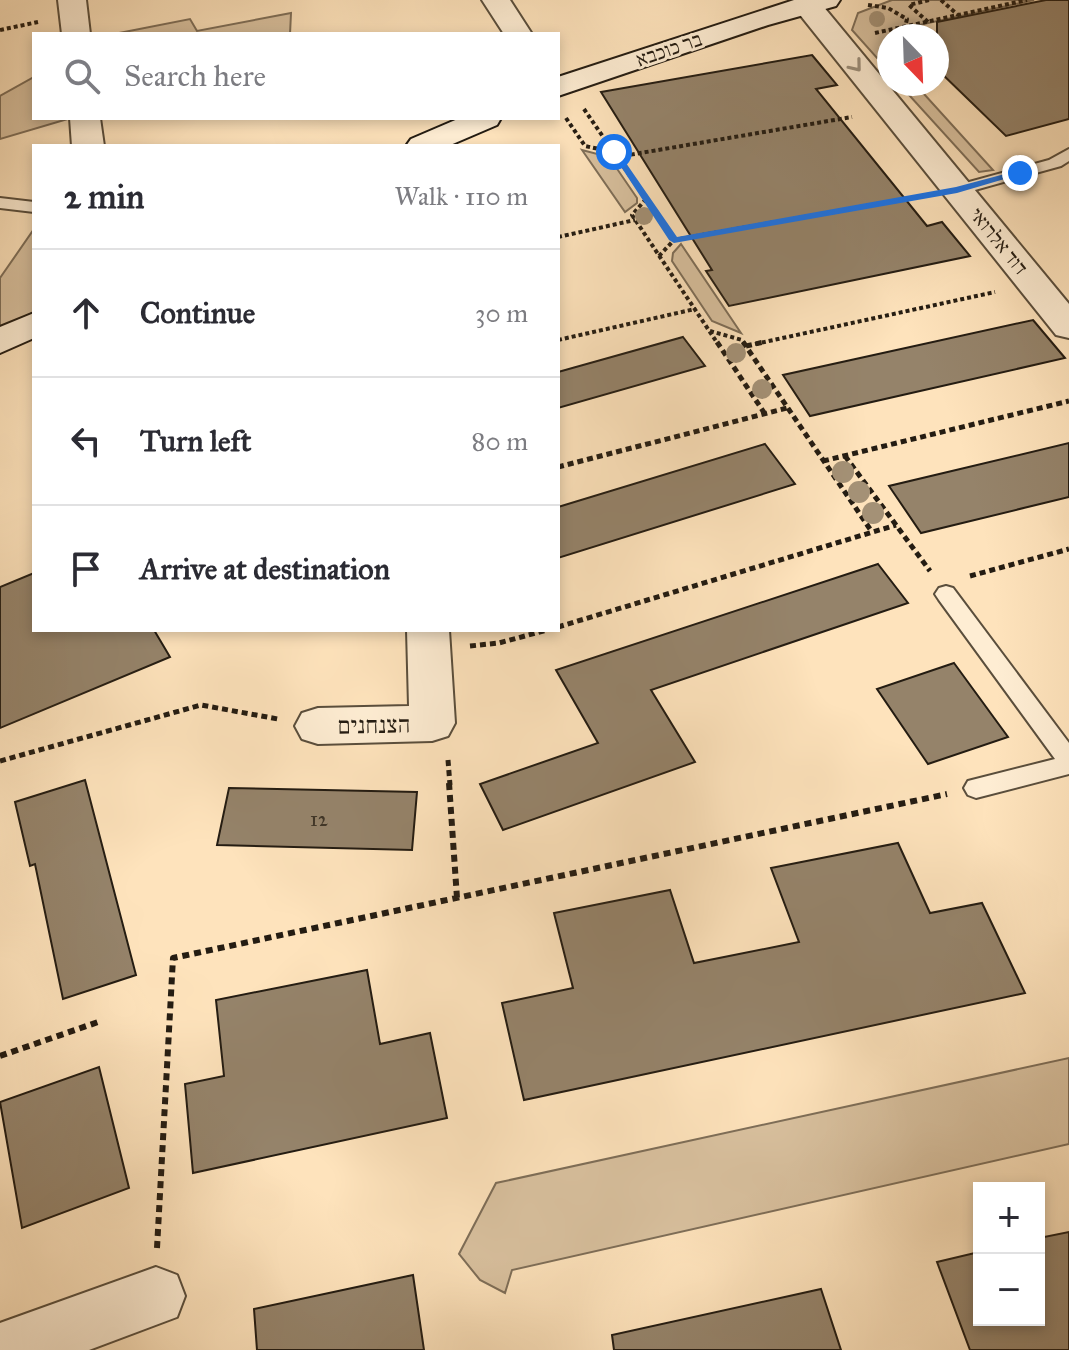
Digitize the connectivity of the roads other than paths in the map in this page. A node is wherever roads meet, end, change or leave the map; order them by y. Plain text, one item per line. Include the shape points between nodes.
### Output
1 (72, 0) edge
2 (496, 0) edge
3 (817, 3) edge
4 (76, 32) edge
5 (517, 32) edge
6 (563, 96) edge
7 (85, 120) edge
8 (481, 120) edge
9 (88, 144) edge
10 (427, 144) edge
11 (1069, 154) edge
12 (957, 190) junction
13 (0, 203) edge
14 (32, 207) edge
15 (32, 325) edge
16 (1069, 327) edge
17 (0, 341) edge
18 (943, 589) road end
19 (428, 637) edge
20 (318, 726) road end
21 (1069, 762) edge
22 (976, 788) road end
23 (156, 1296) road end
24 (8, 1350) edge

1 - 4 street
2 - 5 street
3 - 6 street, בר כוכבא via 758,19
3 -> 12 street, דוד אלרואי via 892,110
7 - 9 street
8 - 10 street
11 - 12 lane via 1055,163
12 - 16 street, דוד אלרואי
13 - 14 lane
15 - 17 street
18 - 21 lane
19 - 20 street, הצנחנים via 432,723
21 - 22 lane
23 - 24 street

